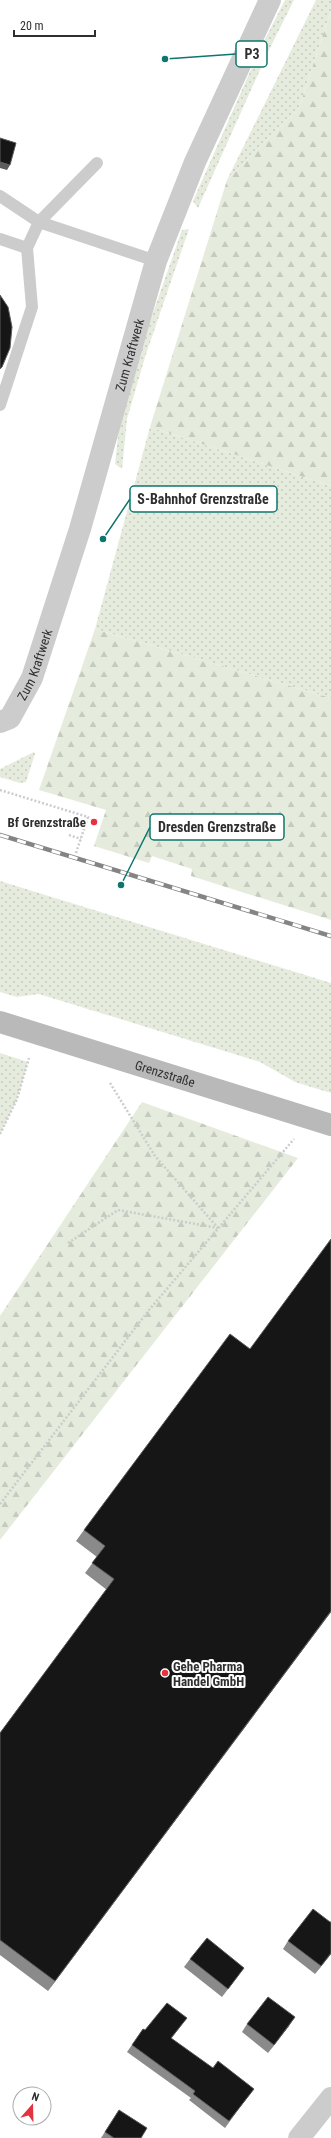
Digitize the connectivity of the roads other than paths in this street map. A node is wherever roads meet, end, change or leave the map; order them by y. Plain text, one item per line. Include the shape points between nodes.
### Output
1 (270, 0) edge
2 (98, 163) dead end
3 (0, 196) edge
4 (39, 222) junction
5 (0, 239) edge
6 (27, 248) junction
7 (156, 261) junction
8 (0, 406) edge
9 (5, 720) edge
10 (0, 1022) edge
11 (321, 1122) edge
12 (331, 2098) edge
13 (299, 2138) edge

1 - 7 street, Zum Kraftwerk via 195,162
2 - 4 lane
3 - 4 lane
4 - 6 lane
4 - 7 lane
5 - 6 lane
6 - 8 lane via 32,307
7 - 9 street, Zum Kraftwerk via 80,529 32,678
10 - 11 main road, Grenzstraße
12 - 13 street

